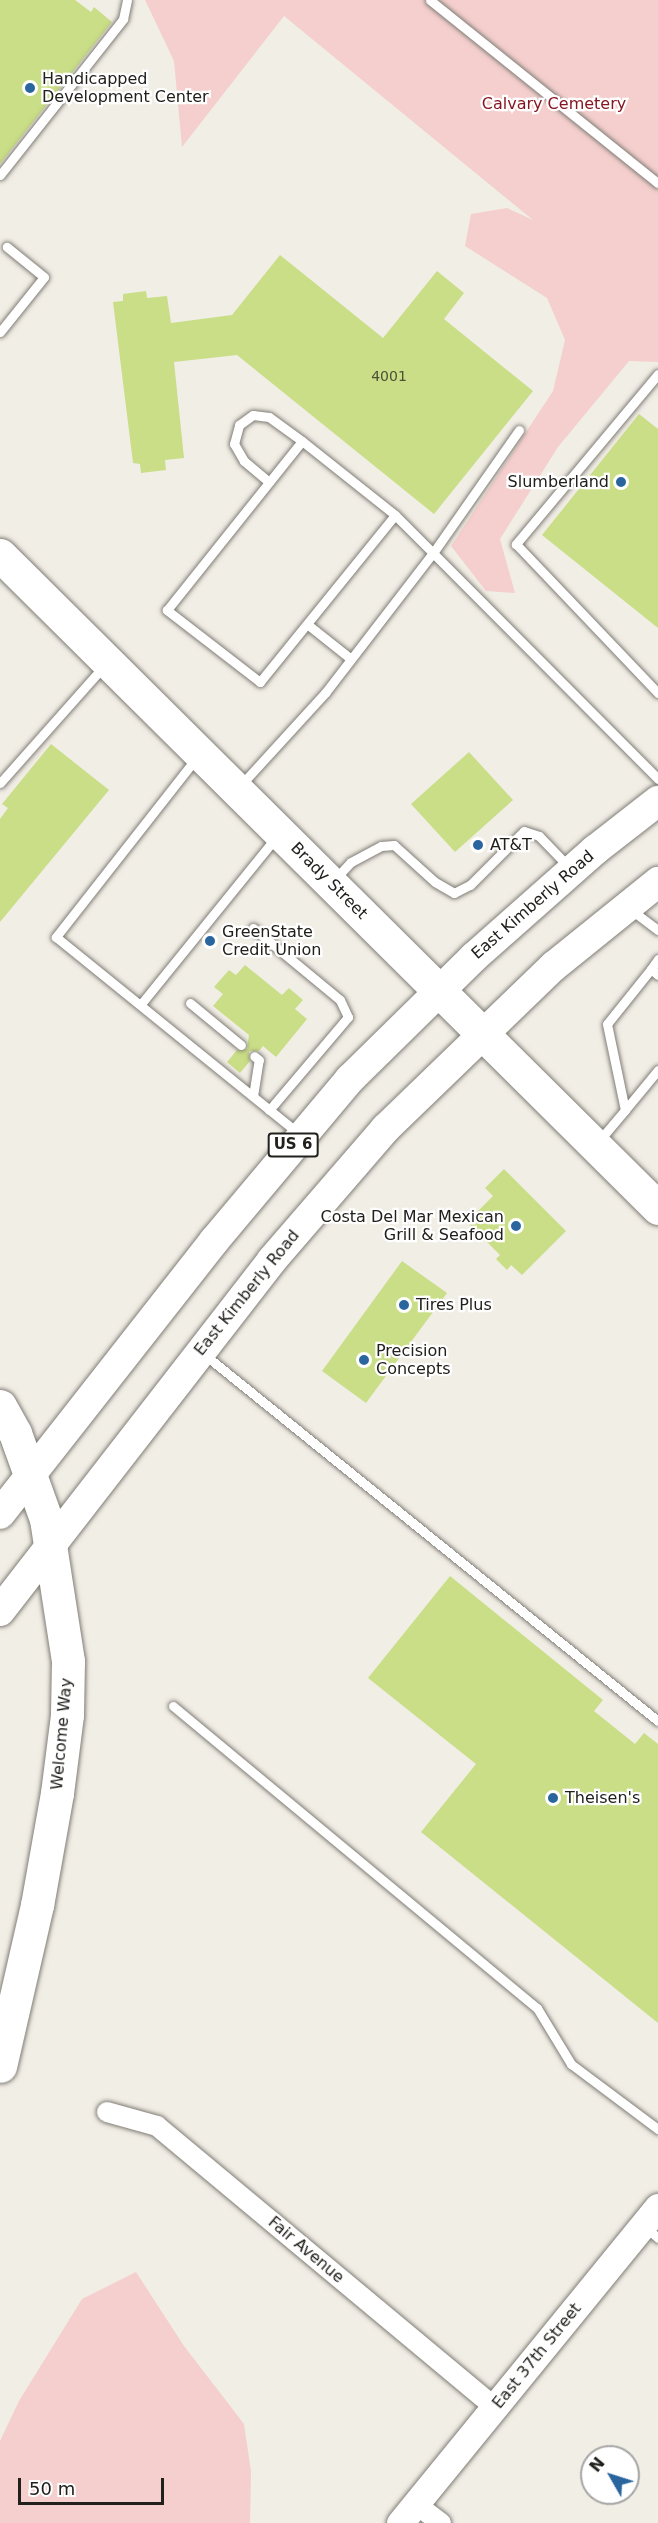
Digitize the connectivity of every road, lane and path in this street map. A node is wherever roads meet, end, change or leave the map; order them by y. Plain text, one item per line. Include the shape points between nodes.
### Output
1 (127, 0) edge
2 (430, 0) edge
3 (0, 175) edge
4 (658, 183) edge
5 (7, 247) dead end
6 (0, 332) edge
7 (658, 374) edge
8 (519, 430) dead end
9 (302, 441) junction
10 (269, 482) junction
11 (395, 515) junction
12 (433, 553) junction
13 (0, 555) edge
14 (307, 624) junction
15 (351, 659) junction
16 (107, 662) junction
17 (658, 693) edge
18 (200, 754) junction
19 (658, 779) edge
20 (0, 783) edge
21 (236, 790) junction
22 (658, 801) edge
23 (279, 832) junction
24 (572, 870) junction
25 (658, 882) edge
26 (331, 884) junction
27 (626, 906) junction
28 (252, 928) dead end
29 (658, 930) edge
30 (658, 959) edge
31 (654, 972) edge
32 (438, 990) junction
33 (190, 1003) dead end
34 (141, 1004) junction
35 (482, 1033) junction
36 (241, 1045) dead end
37 (255, 1056) dead end
38 (658, 1070) edge
39 (252, 1096) junction
40 (269, 1110) junction
41 (625, 1110) junction
42 (301, 1136) junction
43 (595, 1146) junction
44 (658, 1208) edge
45 (201, 1351) junction
46 (0, 1406) edge
47 (30, 1476) junction
48 (0, 1514) edge
49 (51, 1545) junction
50 (0, 1611) edge
51 (173, 1706) dead end
52 (658, 1721) edge
53 (0, 2066) edge
54 (107, 2112) dead end
55 (658, 2129) edge
56 (653, 2224) edge
57 (495, 2408) junction
58 (408, 2514) edge
59 (441, 2523) edge

1 - 3 lane via 123,19
2 - 4 lane
5 - 6 lane via 44,277
7 - 17 lane via 516,544
8 - 12 lane
9 - 10 lane
9 - 10 lane via 269,417 253,415 239,425 234,444 244,461
9 - 11 lane
10 - 14 lane via 167,610 260,682
11 - 12 lane
11 - 14 lane
12 - 15 lane
12 - 19 lane
13 - 16 highway, Brady Street
14 - 15 lane
15 - 21 lane
16 - 18 highway, Brady Street
16 - 20 lane
18 - 21 highway, Brady Street
18 - 34 lane via 56,937
21 - 23 highway, Brady Street
22 - 24 main road, East Kimberly Road / US 6
23 - 26 highway, Brady Street
23 - 34 lane
24 - 26 lane via 539,836 524,831 470,885 454,893 435,882 394,845 381,846 351,862
24 - 32 main road, East Kimberly Road / US 6
25 - 27 main road, East Kimberly Road
26 - 32 highway, Brady Street
27 - 29 lane
27 - 35 main road, East Kimberly Road
28 - 40 lane via 340,1000 348,1017
30 - 31 lane
31 - 41 lane via 607,1024
32 - 35 highway, Brady Street
32 - 42 main road, East Kimberly Road / US 6 via 393,1033
33 - 36 lane
34 - 39 lane
35 - 43 highway, Brady Street
35 - 45 main road, East Kimberly Road via 386,1128 272,1260
37 - 39 lane via 259,1060
38 - 41 lane
39 - 40 lane
40 - 42 lane
41 - 43 lane
42 - 47 main road, East Kimberly Road / US 6
43 - 44 highway, Brady Street
45 - 49 main road, East Kimberly Road
45 - 52 lane
46 - 47 highway, Welcome Way
47 - 48 main road, East Kimberly Road / US 6
47 - 49 highway, Welcome Way
49 - 50 main road, East Kimberly Road
49 - 53 highway, Welcome Way via 68,1661 67,1715 37,1905
51 - 55 lane via 537,2008 571,2064
54 - 57 street, Fair Avenue via 157,2126
56 - 57 street, East 37th Street
57 - 58 street, East 37th Street
58 - 59 street

